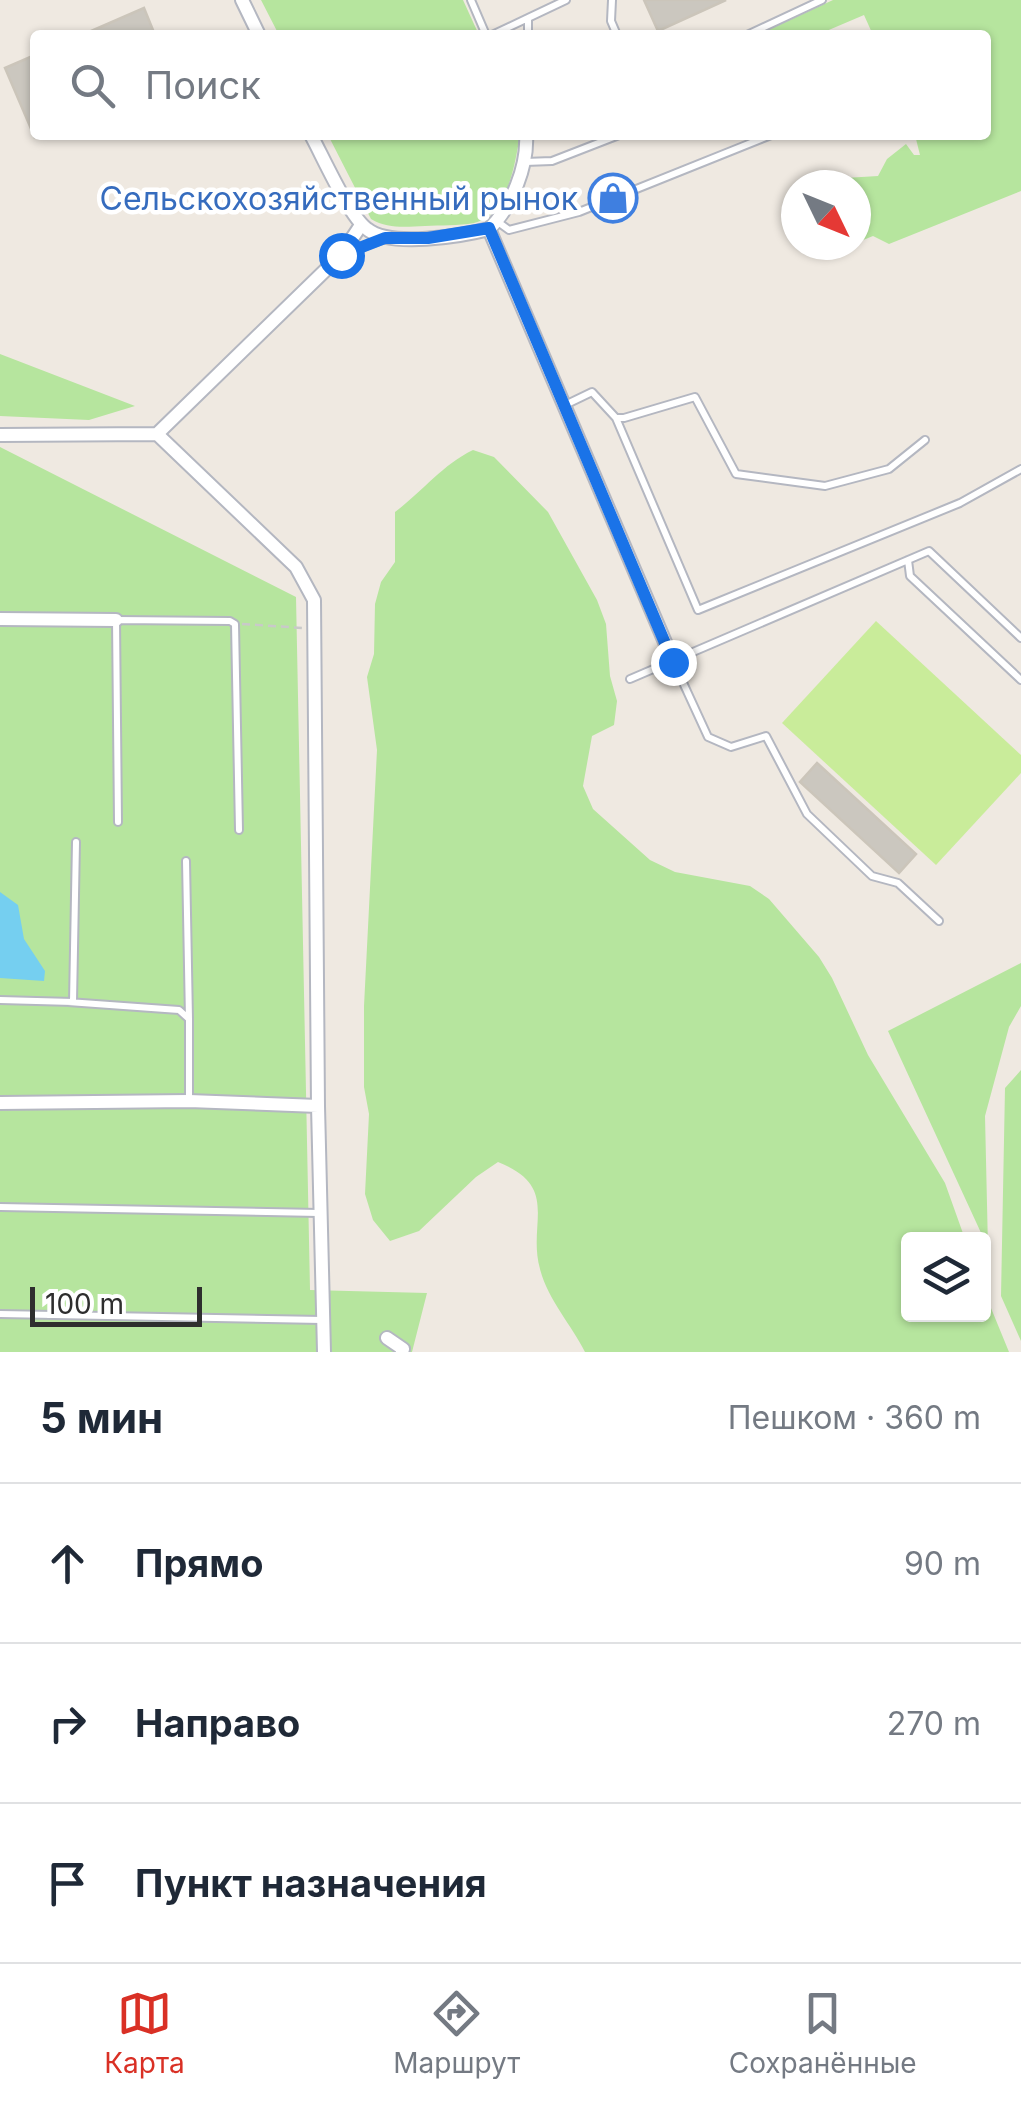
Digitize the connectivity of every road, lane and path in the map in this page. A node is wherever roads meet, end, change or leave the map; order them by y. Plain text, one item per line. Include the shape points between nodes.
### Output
1 (242, 0) edge
2 (472, 0) edge
3 (566, 0) edge
4 (612, 0) edge
5 (822, 0) edge
6 (528, 18) junction
7 (257, 30) edge
8 (487, 30) edge
9 (500, 30) edge
10 (528, 30) edge
11 (615, 30) edge
12 (758, 30) edge
13 (313, 140) edge
14 (526, 140) edge
15 (606, 140) edge
16 (758, 140) edge
17 (524, 162) junction
18 (361, 225) junction
19 (493, 225) junction
20 (385, 238) junction
21 (341, 255) junction
22 (564, 405) junction
23 (616, 418) junction
24 (157, 434) junction
25 (0, 435) edge
26 (925, 440) dead end
27 (1021, 468) edge
28 (908, 560) junction
29 (0, 619) edge
30 (116, 620) junction
31 (236, 624) junction
32 (316, 633) junction
33 (1021, 638) edge
34 (673, 662) junction
35 (630, 680) dead end
36 (1021, 680) edge
37 (118, 822) dead end
38 (239, 830) dead end
39 (76, 842) dead end
40 (186, 862) dead end
41 (939, 921) dead end
42 (0, 1000) edge
43 (68, 1002) junction
44 (189, 1019) junction
45 (189, 1101) junction
46 (0, 1103) edge
47 (318, 1106) junction
48 (0, 1208) edge
49 (321, 1212) junction
50 (0, 1314) edge
51 (324, 1320) junction
52 (387, 1338) dead end
53 (324, 1352) edge
54 (402, 1352) edge

1 - 7 street
2 - 8 lane
3 - 6 lane
4 - 11 lane
5 - 12 lane
6 - 9 lane
6 - 10 lane
13 - 18 street
14 - 17 street
15 - 17 lane via 552,161
16 - 19 lane via 579,212 509,230
17 - 19 street
18 - 20 street
18 - 21 street
19 - 20 street via 428,238
19 - 22 street
20 - 21 lane
21 - 24 street
22 - 23 lane via 592,392
22 - 34 street
23 - 26 lane via 695,397 736,474 825,486 889,469
23 - 27 lane via 698,610 960,502
24 - 25 street
24 - 32 street via 296,567 314,600
28 - 33 lane via 929,551
28 - 34 lane
28 - 36 lane via 910,576
29 - 30 street
30 - 31 lane
30 - 37 lane
31 - 32 path
31 - 38 lane
32 - 47 street
34 - 35 lane
34 - 41 lane via 708,738 731,747 766,736 807,814 872,876 898,882
39 - 43 lane via 74,1002
40 - 44 lane
42 - 43 lane
43 - 44 lane via 179,1010
44 - 45 lane
45 - 46 street
45 - 47 street
47 - 49 street
48 - 49 lane
49 - 51 street
50 - 51 lane
51 - 53 street
52 - 54 street

